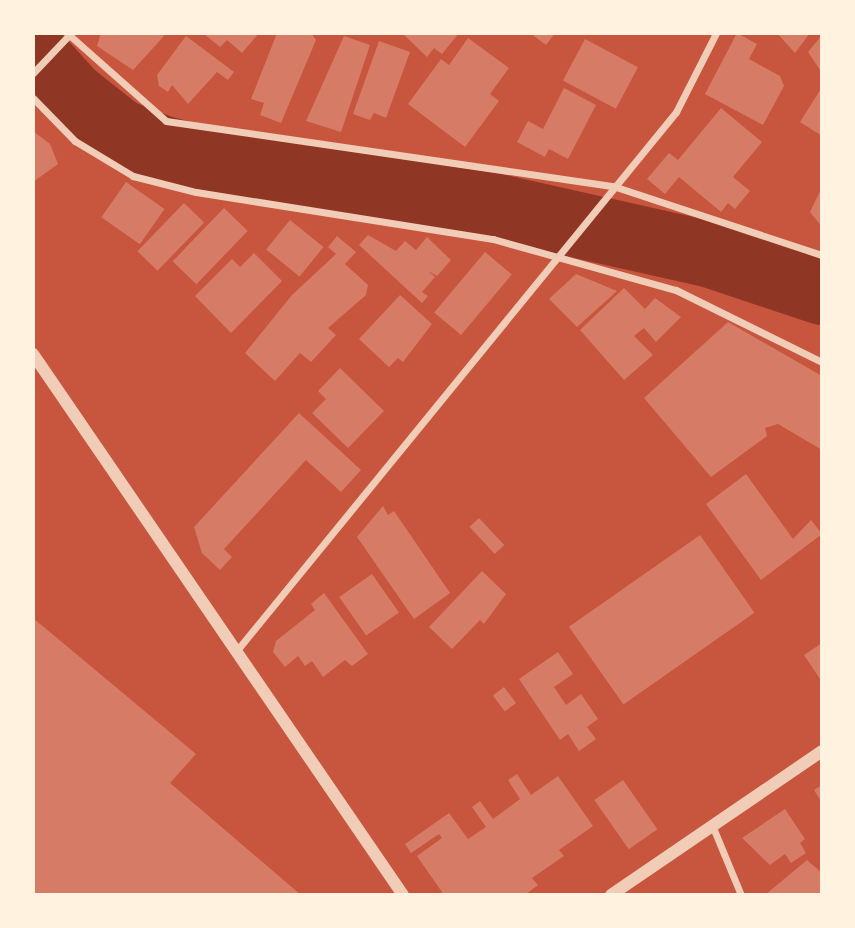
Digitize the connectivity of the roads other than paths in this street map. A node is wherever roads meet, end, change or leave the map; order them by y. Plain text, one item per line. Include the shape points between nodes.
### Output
1 (716, 33) edge
2 (69, 34) edge
3 (33, 73) edge
4 (33, 98) edge
5 (613, 186) junction
6 (822, 256) edge
7 (557, 258) junction
8 (33, 354) edge
9 (822, 362) edge
10 (238, 649) junction
11 (822, 751) edge
12 (712, 825) junction
13 (403, 895) edge
14 (611, 895) edge
15 (741, 895) edge

1 - 5 street via 676,112
2 - 3 street
2 - 5 street via 166,121
4 - 7 street via 75,141 133,176 196,192 493,239
5 - 6 street
5 - 7 street via 559,248
7 - 9 street via 676,290
7 - 10 street
8 - 10 street
10 - 13 street
11 - 12 street
12 - 14 street
12 - 15 street

